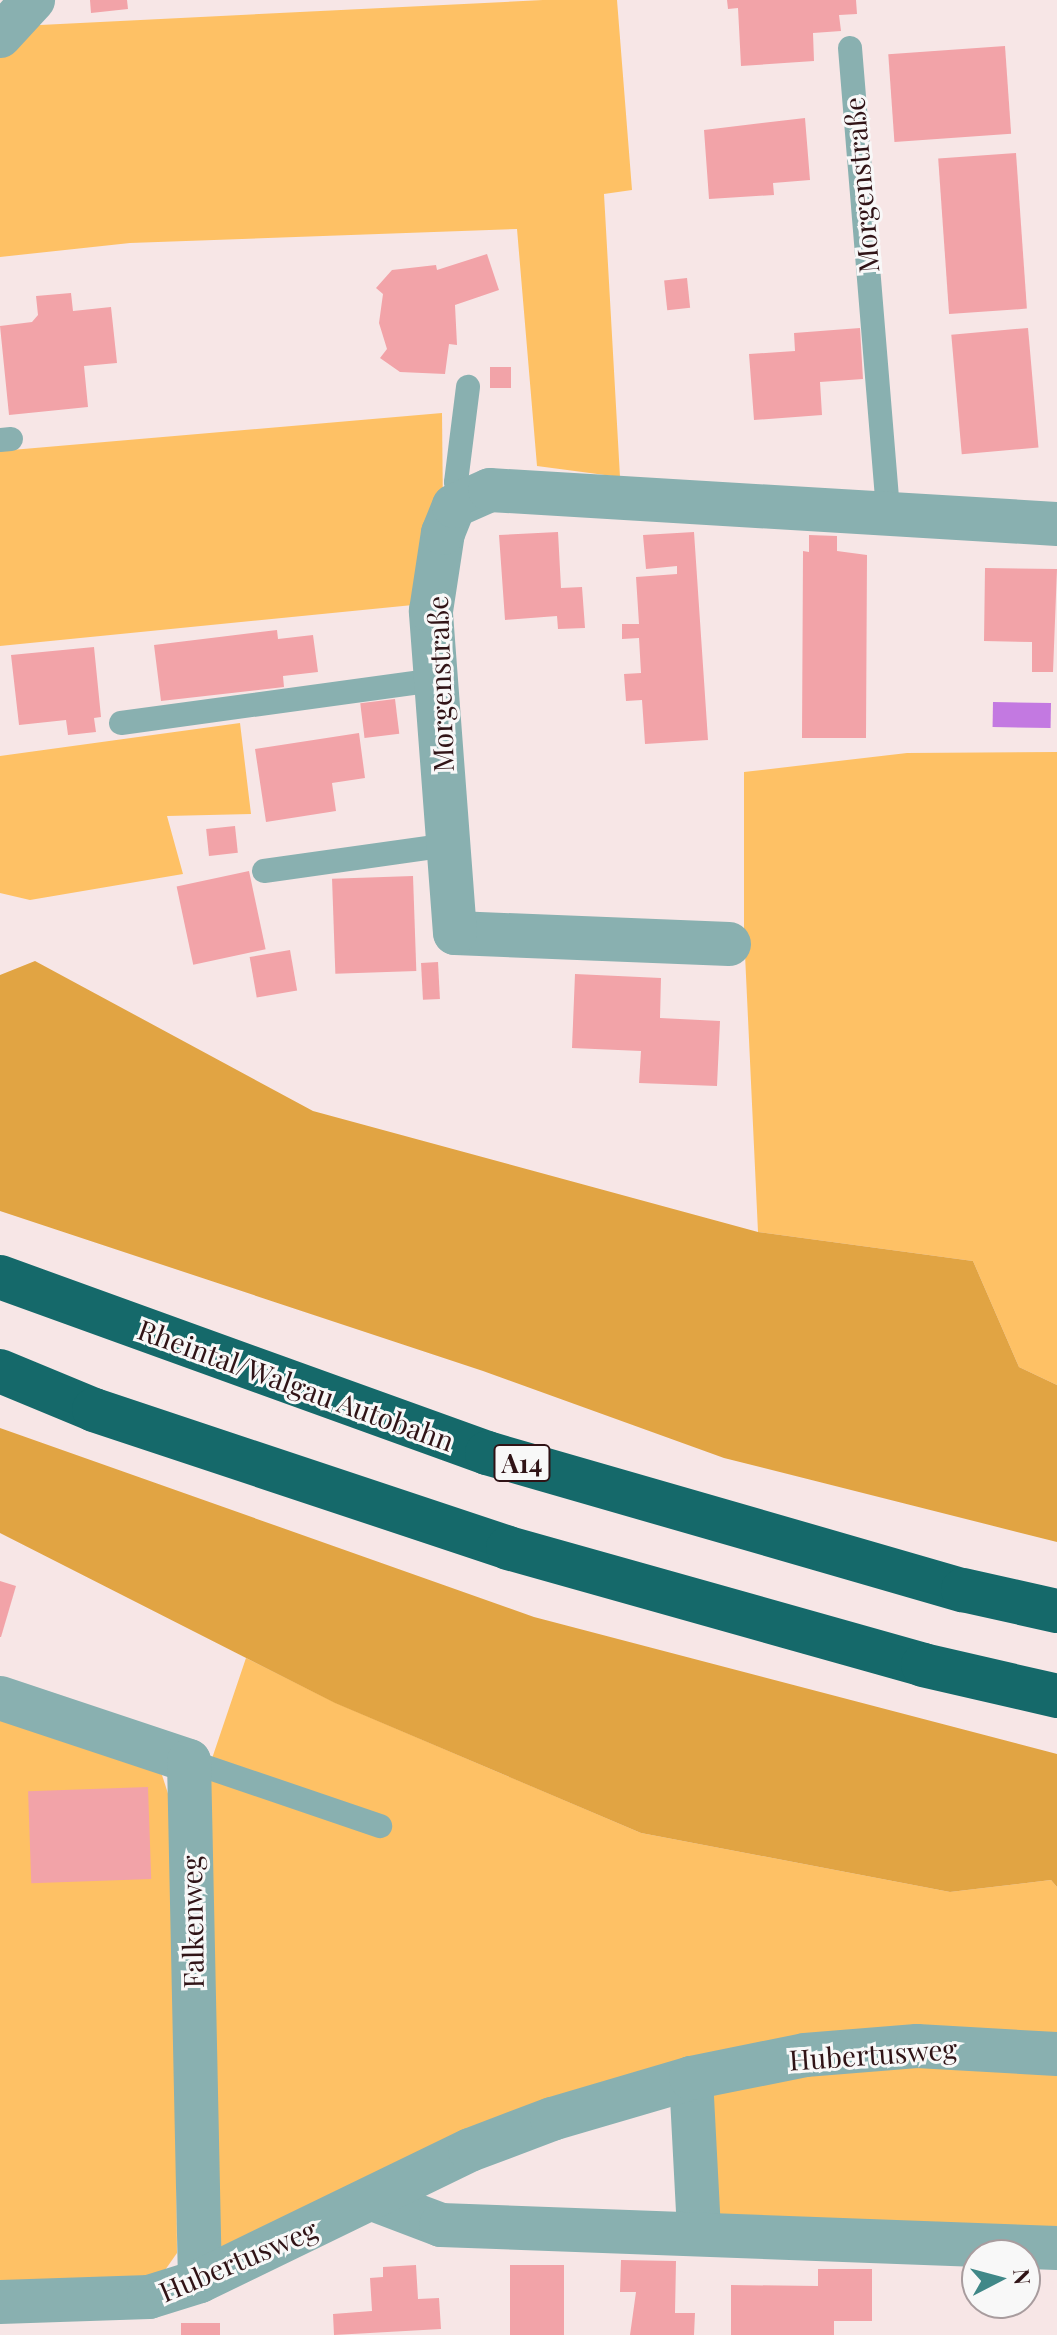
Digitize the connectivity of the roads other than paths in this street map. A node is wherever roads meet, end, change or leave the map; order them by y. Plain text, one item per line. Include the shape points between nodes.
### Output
1 (33, 0) edge
2 (0, 36) edge
3 (850, 48) dead end
4 (468, 387) dead end
5 (466, 501) junction
6 (888, 514) junction
7 (1057, 524) edge
8 (436, 680) junction
9 (121, 723) dead end
10 (449, 845) junction
11 (264, 871) dead end
12 (729, 944) dead end
13 (0, 1277) edge
14 (0, 1371) edge
15 (1057, 1611) edge
16 (1057, 1696) edge
17 (0, 1698) edge
18 (189, 1761) junction
19 (380, 1826) dead end
20 (1057, 2054) edge
21 (691, 2078) junction
22 (375, 2200) junction
23 (699, 2232) junction
24 (1057, 2248) edge
25 (200, 2281) junction
26 (0, 2302) edge

1 - 2 street
3 - 6 lane, Morgenstraße
4 - 5 lane via 456,482
5 - 6 street via 490,490
5 - 8 street, Morgenstraße via 454,506 443,533 431,611
6 - 7 street
8 - 9 lane
8 - 10 street, Morgenstraße
10 - 11 lane
10 - 12 street, Morgenstraße via 455,933
13 - 15 highway, Rheintal/Walgau Autobahn / A14 via 487,1453 963,1590
14 - 16 highway via 94,1410 508,1548 923,1665
17 - 18 street
18 - 19 lane
18 - 25 street, Falkenweg
20 - 21 street, Hubertusweg via 917,2046 805,2055
21 - 22 street, Hubertusweg via 470,2150
21 - 23 street
22 - 23 street via 441,2225
22 - 25 street, Hubertusweg
23 - 24 street
25 - 26 street, Hubertusweg via 149,2297

